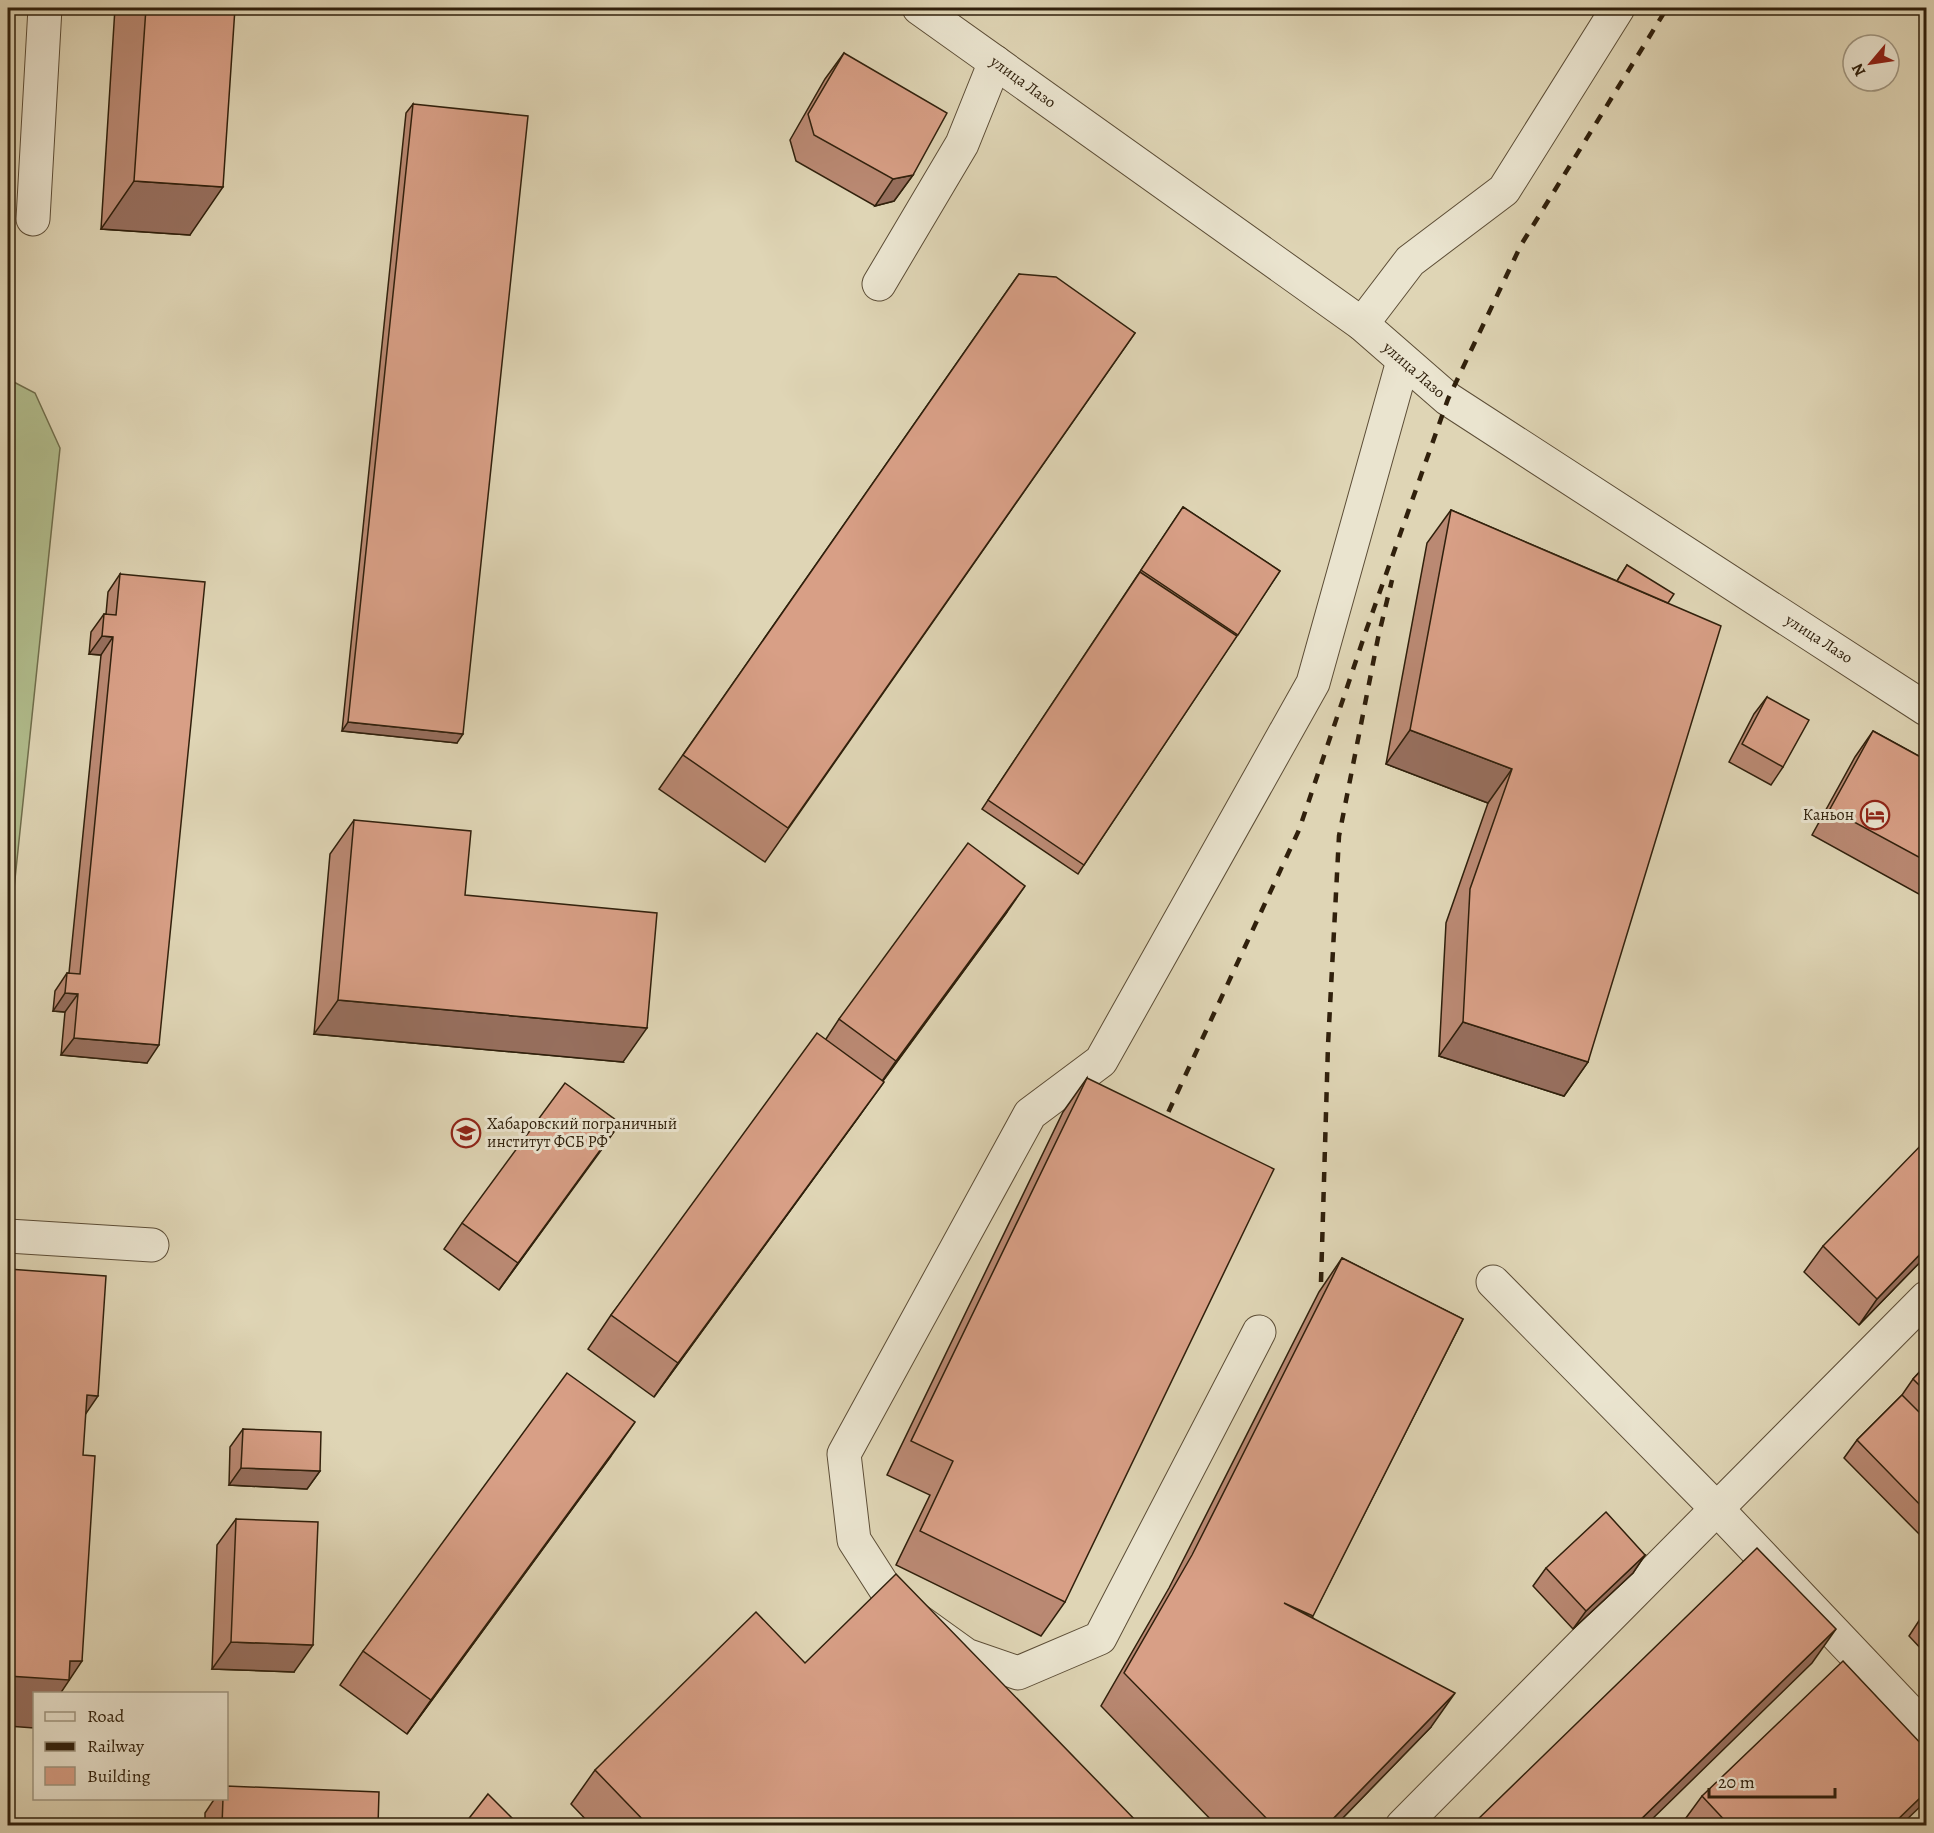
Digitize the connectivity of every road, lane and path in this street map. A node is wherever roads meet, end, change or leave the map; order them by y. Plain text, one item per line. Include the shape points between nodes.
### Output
1 (45, 8) edge
2 (919, 8) edge
3 (1618, 8) edge
4 (995, 62) junction
5 (33, 219) dead end
6 (879, 284) dead end
7 (1362, 324) junction
8 (1403, 361) junction
9 (1926, 709) edge
10 (8, 1236) edge
11 (152, 1245) dead end
12 (1493, 1282) dead end
13 (1926, 1298) edge
14 (1259, 1332) dead end
15 (1718, 1510) junction
16 (1926, 1729) edge
17 (1402, 1826) edge

1 - 5 street
2 - 4 street, улица Лазо
3 - 7 street via 1504,190 1410,261
4 - 6 street via 962,144
4 - 7 street, улица Лазо
7 - 8 street, улица Лазо
8 - 9 street, улица Лазо via 1448,399
8 - 14 street via 1313,683 1101,1061 1030,1114 844,1454 854,1540 896,1604 966,1655 1018,1673 1100,1638
10 - 11 street
12 - 15 street
13 - 15 street
15 - 16 street
15 - 17 street

